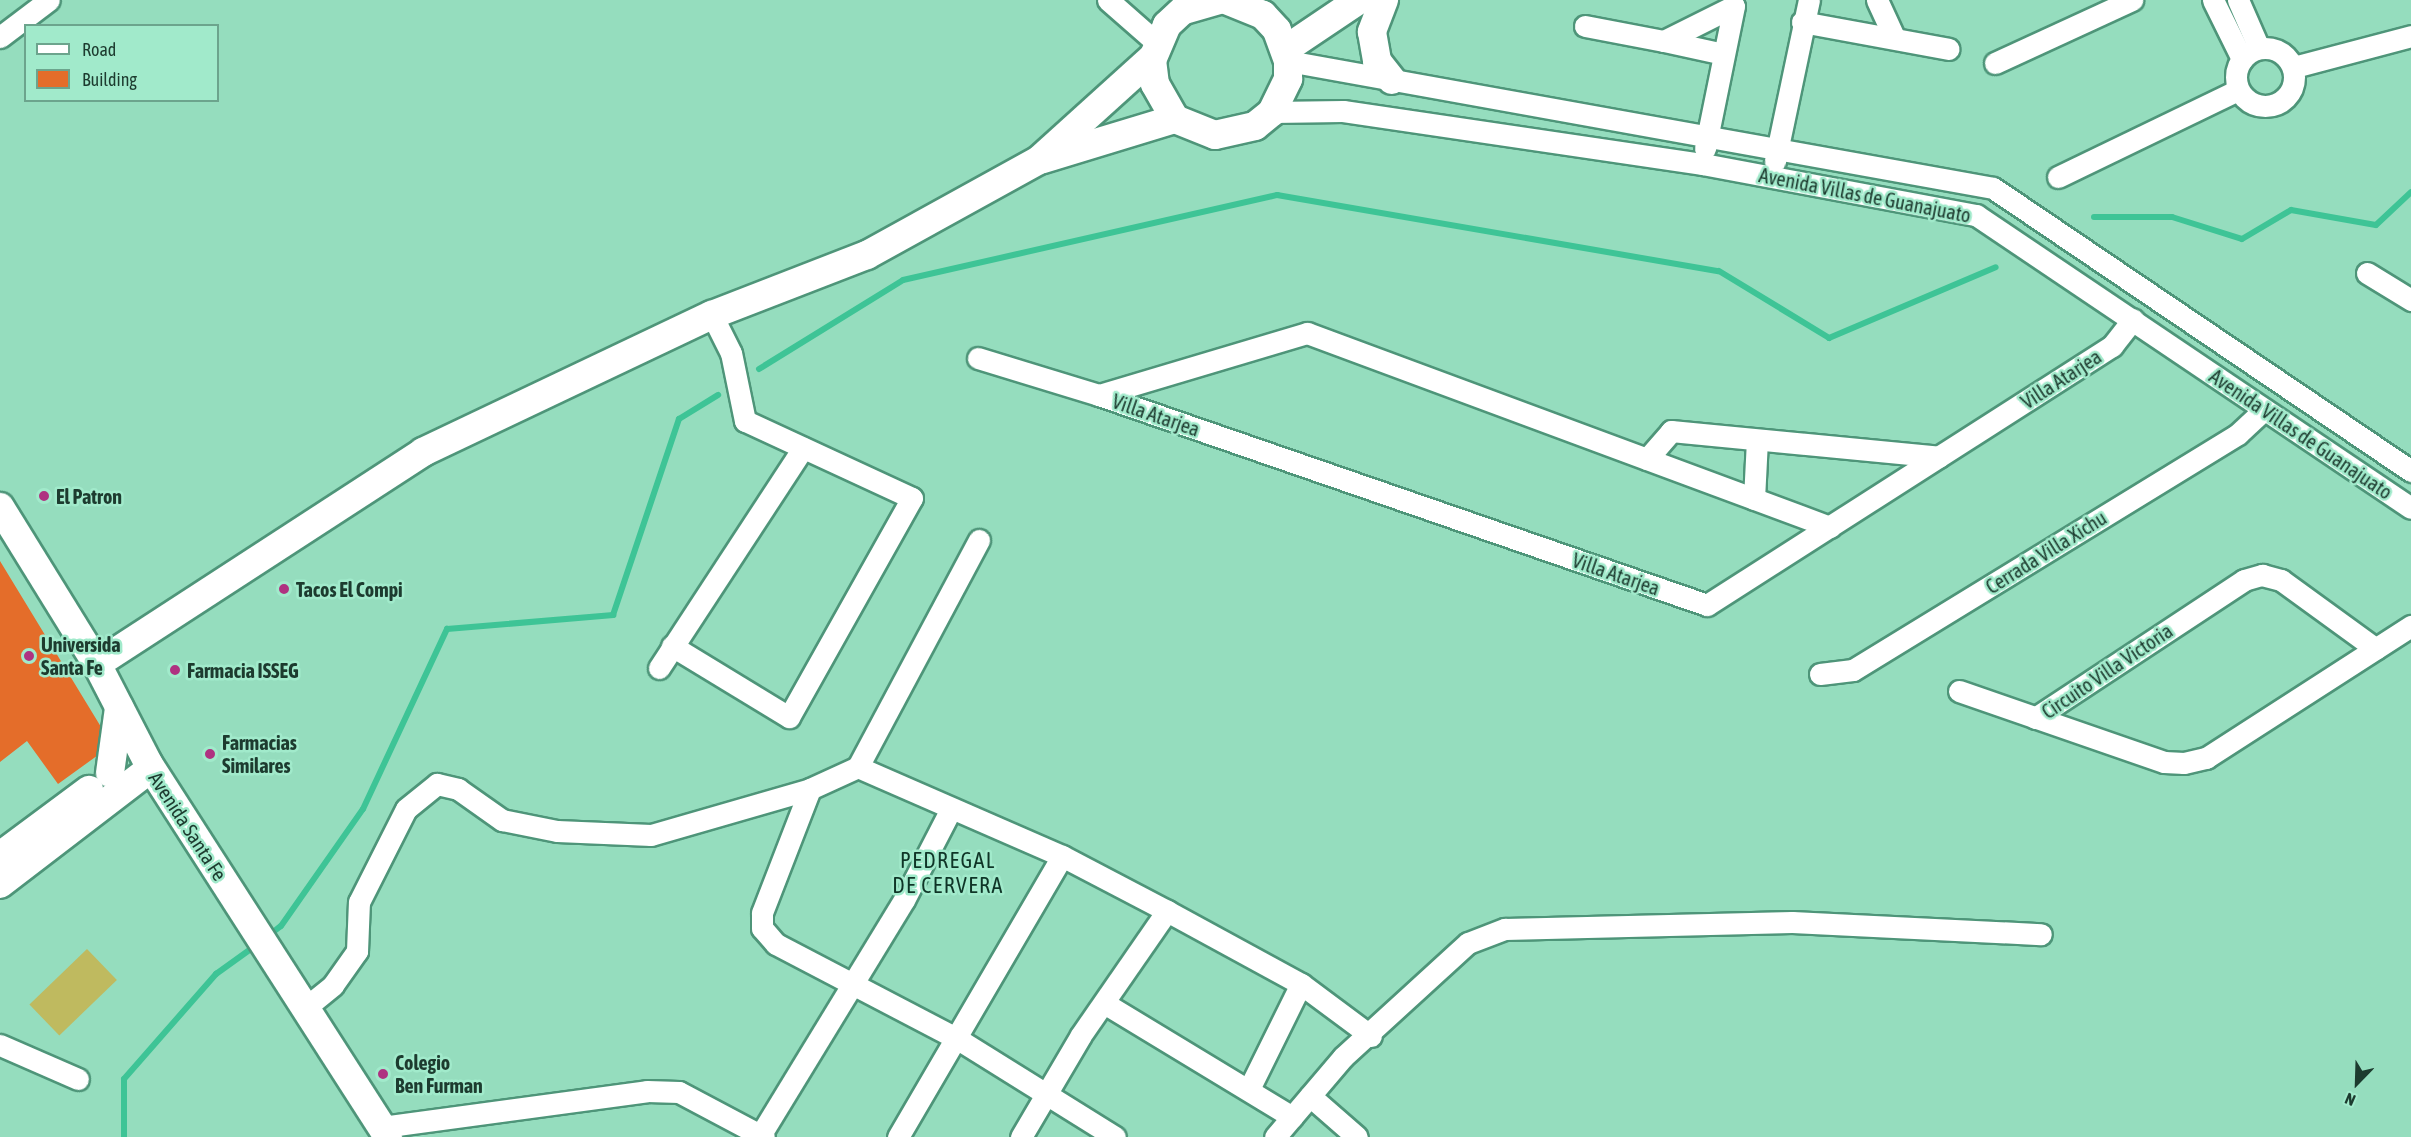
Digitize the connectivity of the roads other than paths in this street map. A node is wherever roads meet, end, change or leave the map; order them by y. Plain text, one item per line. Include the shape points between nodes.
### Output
1 (49, 0) edge
2 (1108, 0) edge
3 (1274, 0) edge
4 (1359, 0) edge
5 (1384, 0) edge
6 (1809, 0) edge
7 (1877, 0) edge
8 (2132, 0) edge
9 (2213, 0) edge
10 (2238, 0) edge
11 (1218, 1) edge
12 (1802, 22) junction
13 (1585, 26) dead end
14 (2411, 36) edge
15 (0, 37) edge
16 (1894, 37) junction
17 (1664, 41) junction
18 (1949, 49) dead end
19 (1154, 50) junction
20 (2251, 53) junction
21 (1724, 54) junction
22 (1287, 55) junction
23 (1995, 63) dead end
24 (2294, 67) junction
25 (1392, 80) junction
26 (2238, 90) junction
27 (1272, 112) junction
28 (1175, 119) junction
29 (1707, 135) junction
30 (1777, 148) junction
31 (1038, 160) junction
32 (1703, 164) junction
33 (1772, 177) junction
34 (2058, 177) dead end
35 (2367, 273) dead end
36 (2411, 300) edge
37 (712, 315) junction
38 (2133, 319) junction
39 (978, 358) dead end
40 (1099, 395) junction
41 (2263, 411) junction
42 (1757, 440) junction
43 (803, 447) junction
44 (1939, 457) junction
45 (1647, 459) junction
46 (2411, 471) edge
47 (1754, 499) junction
48 (0, 507) edge
49 (2411, 507) edge
50 (1830, 527) junction
51 (979, 540) dead end
52 (2411, 626) edge
53 (672, 646) junction
54 (2376, 649) junction
55 (97, 664) junction
56 (659, 668) dead end
57 (1820, 674) dead end
58 (1959, 691) dead end
59 (119, 708) junction
60 (2035, 718) junction
61 (146, 759) junction
62 (858, 767) junction
63 (115, 781) junction
64 (810, 789) junction
65 (178, 810) junction
66 (950, 811) junction
67 (0, 856) edge
68 (1062, 856) junction
69 (0, 884) edge
70 (1167, 911) junction
71 (2041, 934) dead end
72 (854, 984) junction
73 (1301, 984) junction
74 (1104, 1003) junction
75 (305, 1008) junction
76 (1371, 1036) junction
77 (956, 1038) junction
78 (0, 1045) edge
79 (78, 1079) dead end
80 (1250, 1089) junction
81 (1310, 1096) junction
82 (1044, 1097) junction
83 (1292, 1117) junction
84 (385, 1132) edge
85 (762, 1136) edge
86 (898, 1137) edge
87 (1021, 1137) edge
88 (1115, 1137) edge
89 (1275, 1137) edge
90 (1357, 1137) edge

1 - 15 street
2 - 19 street
3 - 11 street
4 - 22 street
5 - 25 street via 1372,32 1377,61
6 - 12 street
7 - 16 street
8 - 23 street
9 - 20 street
10 - 20 street
11 - 19 street via 1183,10
11 - 22 street via 1270,22
12 - 16 street
12 - 30 street
13 - 17 street
14 - 24 street
16 - 18 street
17 - 21 street
17 - 21 street via 1734,6
19 - 28 street via 1155,84
19 - 31 street
20 - 24 street via 2273,48
20 - 26 street via 2236,74
21 - 29 street
22 - 25 street, Avenida Villas de Guanajuato
22 - 27 street via 1288,79
24 - 26 street via 2293,86 2283,101 2258,106
25 - 29 street, Avenida Villas de Guanajuato
26 - 34 street
27 - 28 street via 1236,134 1215,135
27 - 32 street, Avenida Villas de Guanajuato via 1343,111
28 - 31 street
29 - 30 street, Avenida Villas de Guanajuato
29 - 32 street
30 - 33 street
30 - 46 street, Avenida Villas de Guanajuato via 1993,188
31 - 37 street via 867,255
32 - 33 street, Avenida Villas de Guanajuato
33 - 38 street, Avenida Villas de Guanajuato via 1976,215
35 - 36 street
37 - 43 street via 731,353 745,421
37 - 55 street via 423,452
38 - 41 street, Avenida Villas de Guanajuato
38 - 44 street, Villa Atarjea via 2112,346
39 - 40 street
40 - 45 street, Villa Atarjea via 1307,333
40 - 50 street, Villa Atarjea via 1707,605
41 - 49 street, Avenida Villas de Guanajuato
41 - 57 street, Cerrada Villa Xichu via 2238,434 1853,670
42 - 44 street
42 - 45 street via 1671,431
42 - 47 street
43 - 53 street
43 - 53 street via 912,498 789,717
44 - 50 street, Villa Atarjea
45 - 47 street, Villa Atarjea
47 - 50 street, Villa Atarjea
48 - 55 street, Avenida Santa Fe
51 - 62 street
52 - 54 street, Circuito Villa Victoria
53 - 56 street
54 - 60 street, Circuito Villa Victoria via 2206,758 2184,763 2164,762
54 - 60 street, Circuito Villa Victoria via 2281,580 2262,575 2244,580
55 - 59 street, Avenida Santa Fe
58 - 60 street
59 - 61 street, Avenida Santa Fe
59 - 63 street
61 - 63 street
61 - 65 street, Avenida Santa Fe
62 - 64 street
62 - 66 street
63 - 65 street
63 - 67 street
63 - 69 street
64 - 72 street via 762,913 762,928 776,944
64 - 75 street via 651,835 558,831 502,820 458,789 436,784 406,809 359,902 357,951 333,985
65 - 75 street, Avenida Santa Fe
66 - 68 street via 957,809
66 - 72 street
68 - 70 street
68 - 77 street
70 - 73 street
70 - 74 street
71 - 76 street via 1792,922 1505,929 1468,943
72 - 77 street
72 - 85 street
73 - 76 street
73 - 80 street
74 - 80 street
74 - 82 street
75 - 84 street, Avenida Santa Fe
76 - 81 street via 1343,1057
77 - 82 street
77 - 86 street
78 - 79 street
80 - 83 street
81 - 83 street
81 - 90 street
82 - 87 street
82 - 88 street
83 - 89 street
84 - 85 street via 647,1091 679,1092

